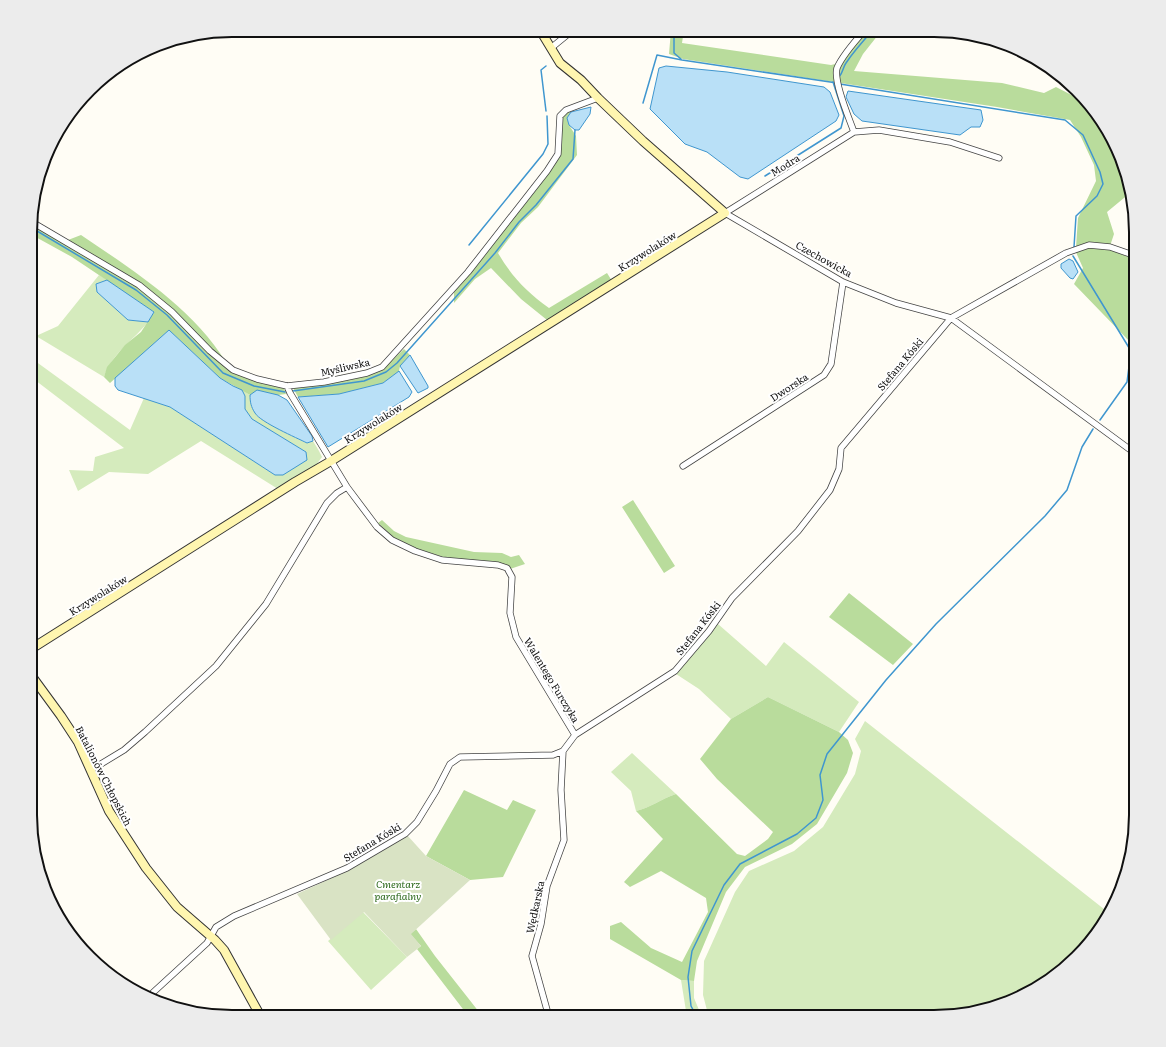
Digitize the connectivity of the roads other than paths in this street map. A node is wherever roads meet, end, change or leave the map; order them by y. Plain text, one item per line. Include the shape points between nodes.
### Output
1 (544, 37) edge
2 (564, 37) edge
3 (859, 37) edge
4 (551, 48) junction
5 (598, 98) junction
6 (854, 132) junction
7 (999, 158) dead end
8 (725, 213) junction
9 (37, 225) edge
10 (1129, 254) edge
11 (843, 282) junction
12 (951, 318) junction
13 (287, 386) junction
14 (1129, 449) edge
15 (331, 461) junction
16 (683, 466) dead end
17 (347, 487) junction
18 (37, 645) edge
19 (37, 683) edge
20 (575, 735) junction
21 (563, 751) junction
22 (91, 770) junction
23 (211, 936) junction
24 (153, 993) edge
25 (257, 1010) edge
26 (547, 1010) edge

1 - 4 street, Czechowicka
2 - 4 street
3 - 6 street via 837,69 839,87
4 - 5 street, Czechowicka via 560,63
5 - 8 street, Czechowicka
5 - 13 street, Myśliwska via 566,110 560,116 558,154 548,170 468,272 382,367 367,373 324,382
6 - 7 street, Modra via 879,130 950,142
6 - 8 street, Modra
8 - 11 street, Czechowicka
8 - 15 street, Krzywolaków
9 - 13 street, Myśliwska via 139,285 172,312 210,351 233,370
10 - 12 street, Stefana Kóski via 1110,247 1089,245 1066,254
11 - 12 street, Czechowicka via 896,303
11 - 16 street, Dworska via 831,364 824,375
12 - 14 street, Czechowicka
12 - 20 street, Stefana Kóski via 842,448 839,469 830,490 798,531 732,598 709,631 675,671
13 - 15 street, Walentego Furczyka
15 - 17 street, Walentego Furczyka
15 - 18 street, Krzywolaków
17 - 20 street, Walentego Furczyka via 377,527 392,540 442,560 507,568 512,577 510,613 516,637
17 - 22 street via 327,503 266,604 216,666 124,750
19 - 22 street, Batalionów Chłopskich via 71,730
20 - 21 street, Stefana Kóski
21 - 23 street, Stefana Kóski via 553,755 460,757 454,760 417,822 405,834 347,868 234,916 216,927
21 - 26 street, Wędkarska via 561,790 564,840 547,886 541,924 532,956
22 - 23 street, Batalionów Chłopskich via 109,811 158,884 187,917
23 - 24 street via 207,943
23 - 25 street, Batalionów Chłopskich via 224,950

